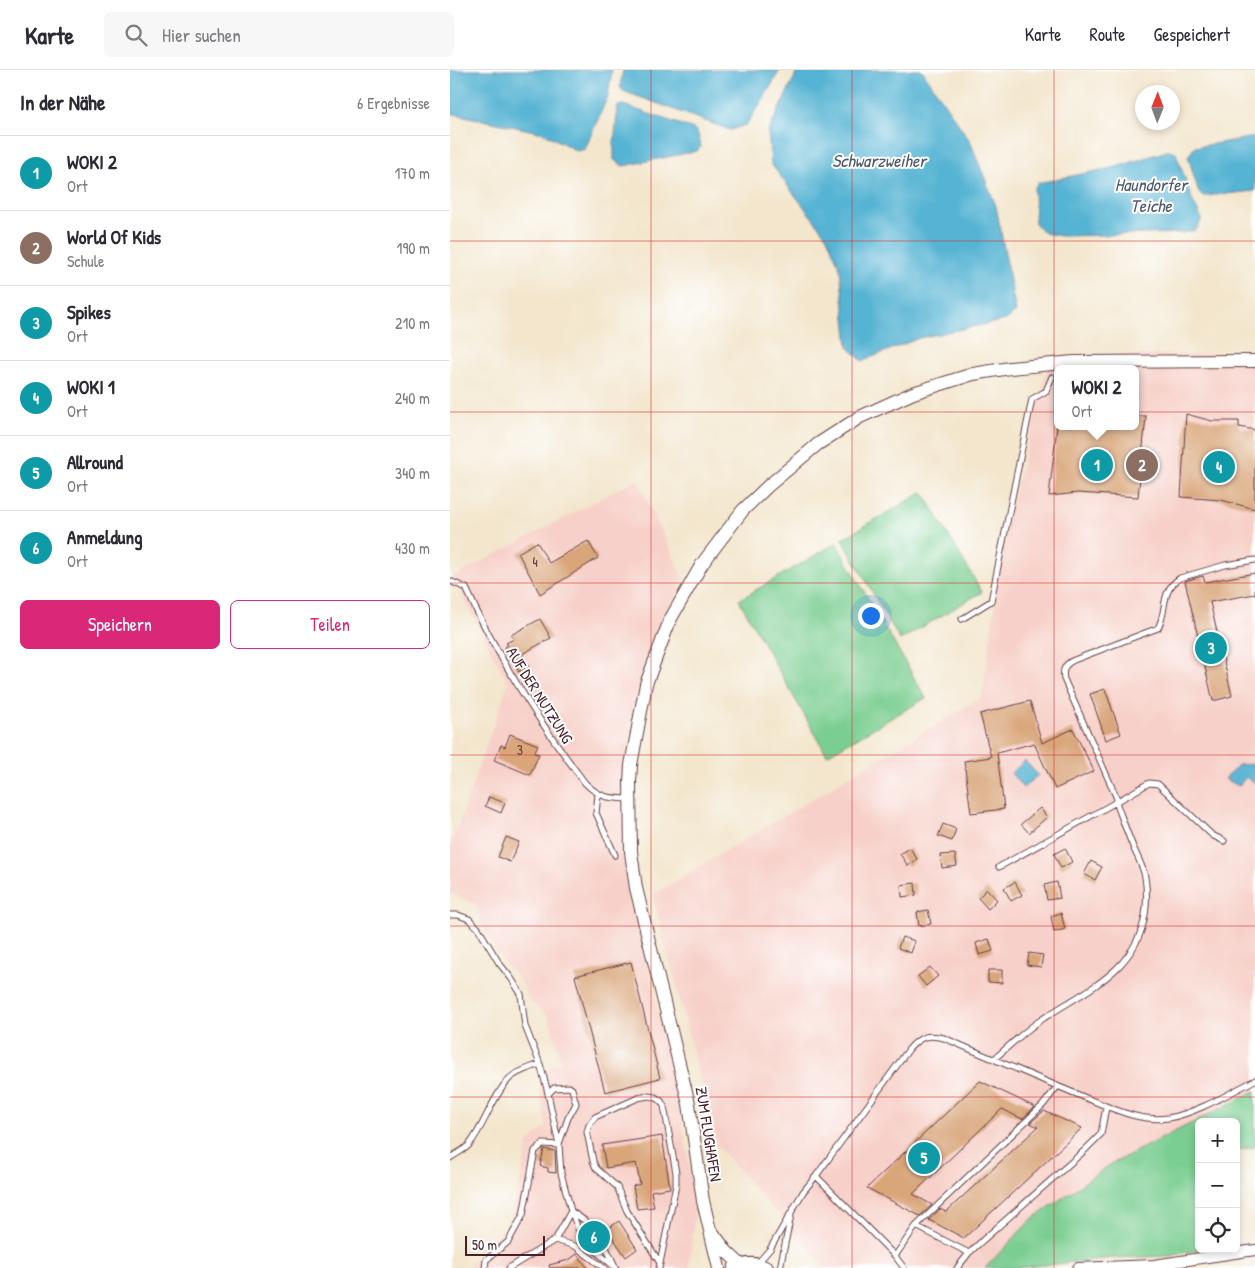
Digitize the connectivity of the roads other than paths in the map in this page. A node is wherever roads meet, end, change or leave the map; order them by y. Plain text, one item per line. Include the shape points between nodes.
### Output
1 (1255, 361) edge
2 (1052, 377) dead end
3 (1255, 560) edge
4 (450, 582) edge
5 (962, 619) dead end
6 (598, 795) junction
7 (629, 799) junction
8 (1117, 802) junction
9 (1224, 841) dead end
10 (614, 855) dead end
11 (999, 867) dead end
12 (450, 915) edge
13 (994, 1059) junction
14 (540, 1064) junction
15 (1255, 1080) edge
16 (1057, 1087) junction
17 (548, 1094) junction
18 (1106, 1107) junction
19 (559, 1145) junction
20 (450, 1158) edge
21 (816, 1176) junction
22 (792, 1210) junction
23 (571, 1211) junction
24 (916, 1226) junction
25 (710, 1230) junction
26 (555, 1240) junction
27 (1255, 1250) edge
28 (968, 1253) junction
29 (895, 1256) junction
30 (660, 1265) edge
31 (737, 1266) edge
32 (762, 1266) edge
33 (485, 1268) edge
34 (509, 1268) edge
35 (604, 1268) edge
36 (616, 1268) edge
37 (720, 1268) edge
38 (780, 1268) edge
39 (904, 1268) edge
40 (957, 1268) edge
41 (1078, 1268) edge

1 - 7 street, ZUM FLUGHAFEN via 1074,362 973,374 913,393 860,417 818,444 743,510 702,564 670,620 646,684 631,765
2 - 5 lane via 1046,391 1032,399 991,601
3 - 8 lane via 1180,578 1166,593 1158,628 1068,662 1064,667 1064,679
4 - 6 lane, AUF DER NUTZUNG via 466,588 515,682 585,784
6 - 7 lane
6 - 10 lane via 596,813
7 - 25 street, ZUM FLUGHAFEN via 636,888 689,1104
8 - 9 lane via 1149,783 1158,784 1212,835
8 - 11 lane
8 - 13 lane via 1145,878 1146,910 1136,944 1115,971 1031,1026
12 - 14 lane via 469,919 478,928 521,994 525,1026
13 - 16 lane
13 - 21 lane via 935,1036 916,1040
14 - 17 lane
14 - 20 lane via 510,1078 468,1146
15 - 18 lane via 1189,1112 1167,1118 1134,1116
16 - 18 lane
16 - 24 lane via 1043,1105
17 - 19 lane
17 - 19 lane via 554,1088 569,1086 576,1104
18 - 28 lane via 1101,1134
19 - 23 lane via 561,1173
19 - 33 lane via 544,1144 535,1151 523,1215 508,1242 486,1260
21 - 22 lane
21 - 29 lane
22 - 32 lane
22 - 38 lane
23 - 26 lane
23 - 36 lane via 579,1231 590,1246
23 - 36 lane via 596,1230
24 - 28 lane
24 - 29 lane
25 - 31 street, ZUM FLUGHAFEN
25 - 37 street, ZUM FLUGHAFEN
26 - 34 lane
26 - 35 lane via 576,1246
27 - 41 street via 1154,1266
28 - 40 lane
29 - 39 lane
30 - 30 lane via 676,1173 664,1106 655,1097 648,1096 601,1113 591,1121 588,1132 596,1168 617,1187 627,1211
31 - 32 street

